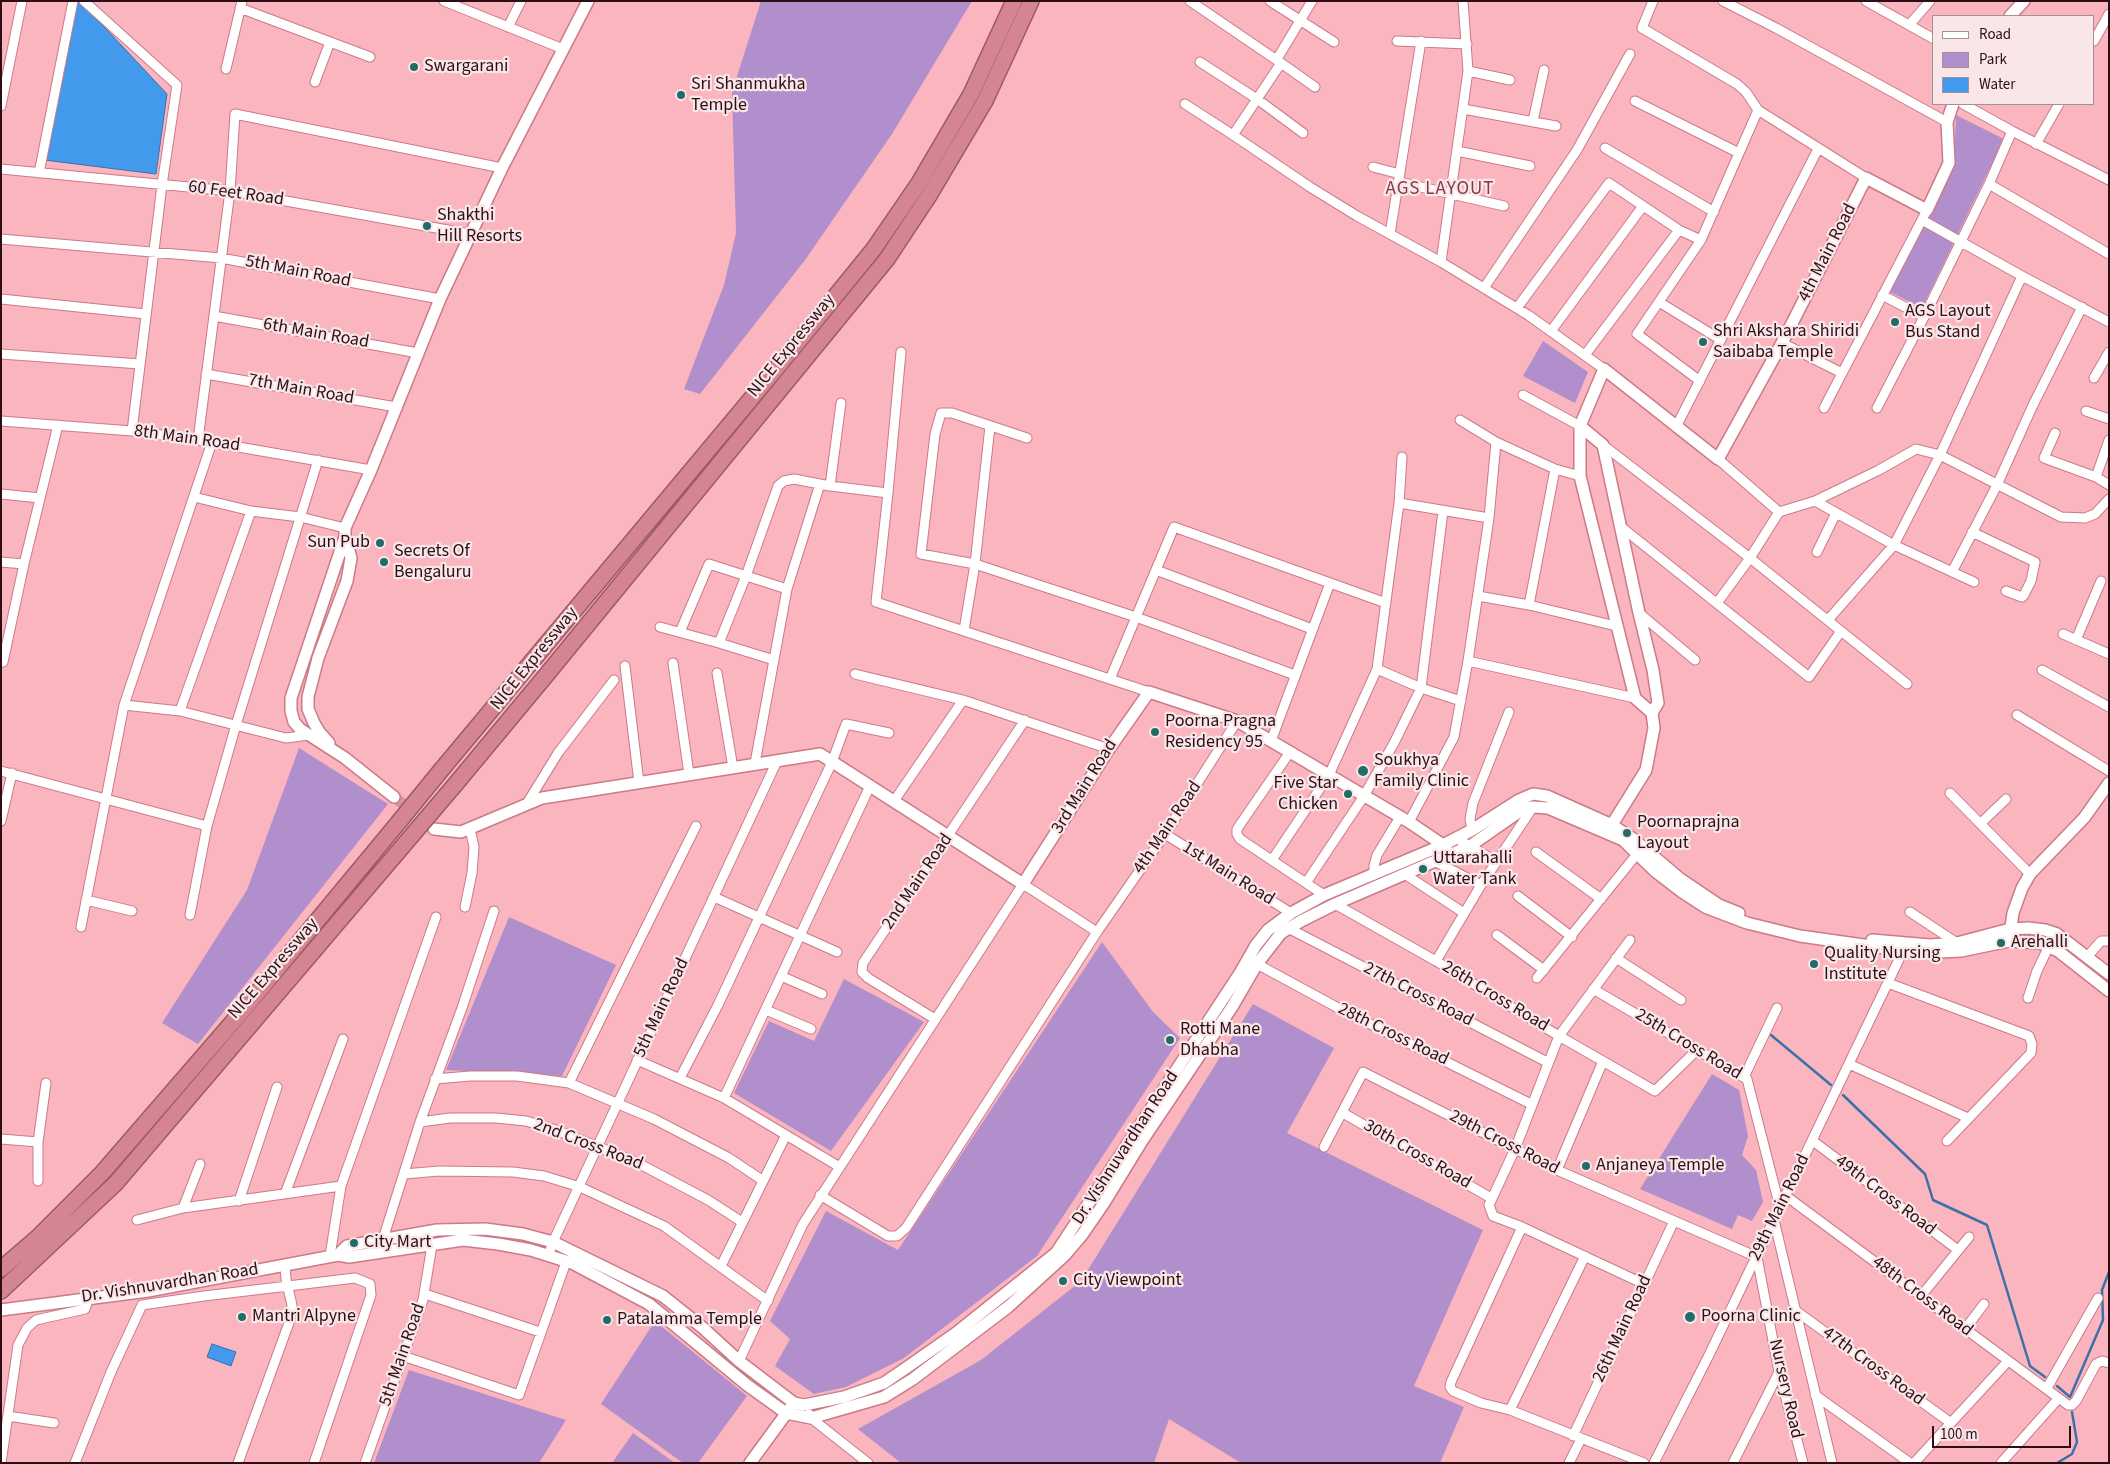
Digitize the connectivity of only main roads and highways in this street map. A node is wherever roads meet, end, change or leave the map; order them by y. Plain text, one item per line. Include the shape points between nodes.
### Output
1 (588, 1) edge
2 (1014, 1) edge
3 (1030, 1) edge
4 (2024, 1) edge
5 (2011, 15) edge
6 (1953, 105) edge
7 (1580, 426) junction
8 (345, 532) junction
9 (1652, 713) junction
10 (345, 758) junction
11 (2109, 783) edge
12 (394, 797) tunnel mouth
13 (434, 828) tunnel mouth
14 (1609, 829) junction
15 (1443, 845) junction
16 (1456, 854) junction
17 (1326, 894) junction
18 (1335, 904) junction
19 (2010, 935) junction
20 (2109, 974) edge
21 (2109, 991) edge
22 (334, 1255) junction
23 (1, 1269) edge
24 (1, 1291) edge
25 (2, 1310) edge
26 (799, 1404) junction
27 (786, 1413) junction
28 (750, 1463) edge

1 - 8 main road via 502,168 440,299
2 - 23 highway, NICE Expressway, bridge via 971,94 920,183 873,250 244,1009 103,1172
3 - 24 highway, NICE Expressway, bridge via 985,101 887,259 454,786 116,1183
4 - 5 main road
6 - 7 main road, 4th Main Road via 1947,122 1949,163 1925,215 1866,178 1782,343 1718,459 1604,369
7 - 9 main road via 1580,476 1616,626 1635,698
7 - 9 main road via 1603,445 1653,670 1658,703
8 - 10 main road via 351,558 347,581 318,658 308,697 308,709 320,734
8 - 10 main road via 292,698 291,711 294,722
9 - 14 main road via 1654,728 1646,770
10 - 12 main road
11 - 19 main road via 2084,818 2030,874 2013,913
13 - 15 main road, 3rd Main Road via 461,832 542,798 820,754 1023,884 1109,748 1149,692 1237,721
14 - 15 main road, Dr. Vishnuvardhan Road via 1547,796 1533,794
14 - 16 main road, Dr. Vishnuvardhan Road via 1533,806
14 - 19 main road, Dr. Vishnuvardhan Road via 1632,838 1679,878 1719,905 1752,918 1842,937 1930,945
14 - 19 main road, Dr. Vishnuvardhan Road via 1682,892 1705,907 1773,931 1934,954 1961,951
15 - 16 main road
15 - 17 main road, Dr. Vishnuvardhan Road
16 - 18 main road, Dr. Vishnuvardhan Road
17 - 18 main road
17 - 26 main road, Dr. Vishnuvardhan Road via 1291,913 1268,930 1256,945 1056,1252 956,1333 884,1383 844,1397
18 - 27 main road, Dr. Vishnuvardhan Road via 1288,928 1269,946 1104,1203 1065,1255 1008,1307 884,1397 811,1418
19 - 20 main road, Dr. Vishnuvardhan Road via 2028,928 2058,934
19 - 21 main road, Dr. Vishnuvardhan Road via 2049,946
22 - 25 main road, Dr. Vishnuvardhan Road via 193,1283
22 - 26 main road, Dr. Vishnuvardhan Road via 347,1246 437,1230 485,1229 553,1242 663,1296 739,1361
22 - 27 main road, Dr. Vishnuvardhan Road via 349,1257 463,1240 498,1244 566,1262 649,1304
26 - 27 main road
27 - 28 main road

